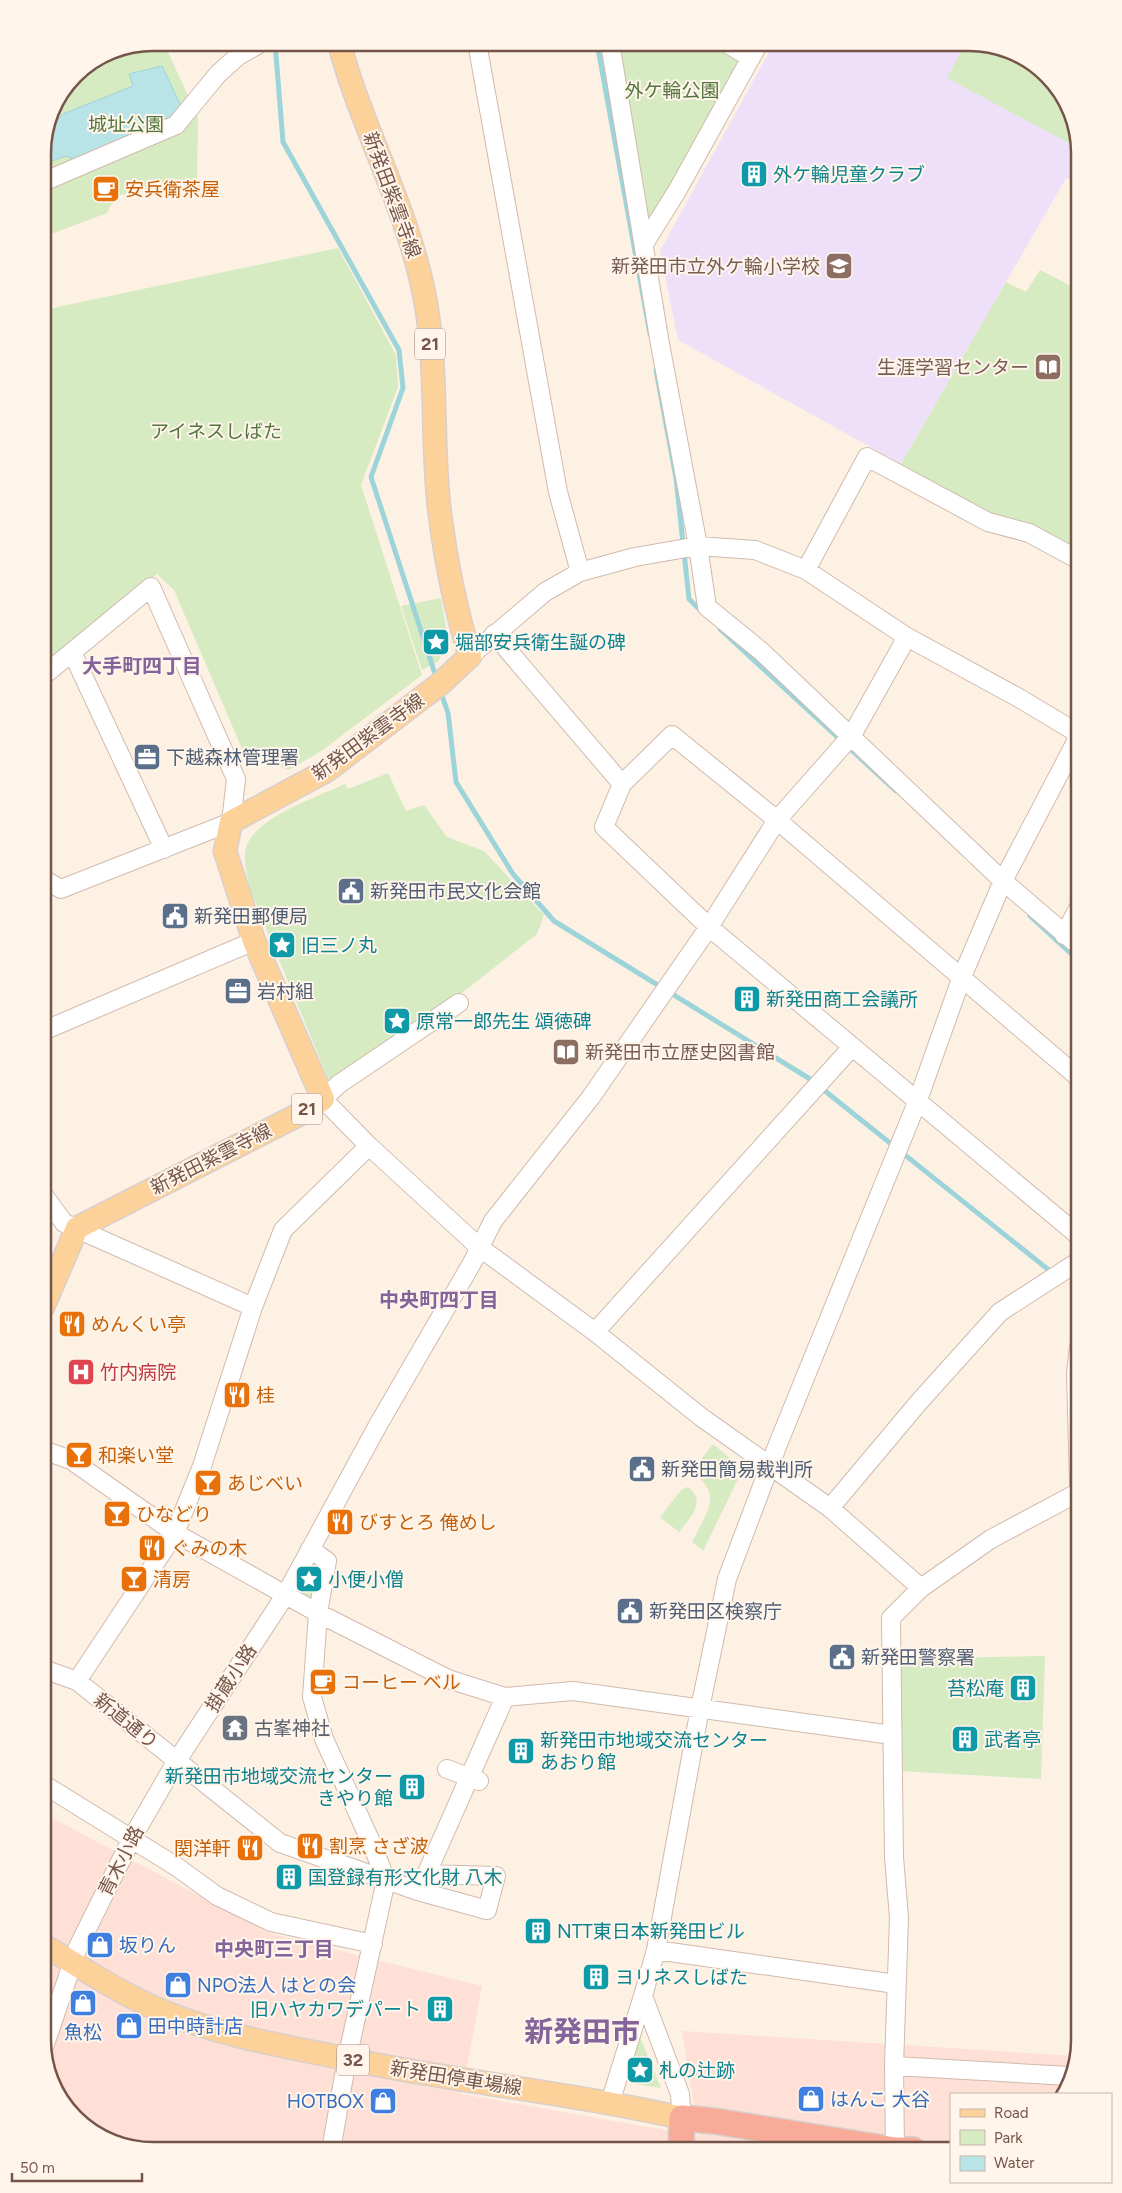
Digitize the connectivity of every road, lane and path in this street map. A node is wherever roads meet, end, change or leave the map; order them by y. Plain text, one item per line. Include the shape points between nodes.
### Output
1 (246, 51) edge
2 (342, 51) edge
3 (478, 51) edge
4 (611, 51) edge
5 (754, 51) edge
6 (51, 179) edge
7 (644, 244) junction
8 (698, 546) junction
9 (1071, 555) edge
10 (806, 570) junction
11 (580, 572) junction
12 (494, 634) junction
13 (907, 637) junction
14 (72, 652) junction
15 (470, 656) junction
16 (51, 669) edge
17 (1071, 730) edge
18 (852, 735) junction
19 (1071, 752) edge
20 (622, 784) junction
21 (777, 820) junction
22 (231, 822) junction
23 (164, 848) junction
24 (1003, 880) junction
25 (51, 883) edge
26 (1071, 923) edge
27 (709, 926) junction
28 (1064, 935) junction
29 (1071, 940) edge
30 (254, 941) junction
31 (961, 979) junction
32 (459, 1004) dead end
33 (51, 1028) edge
34 (852, 1047) junction
35 (1071, 1071) edge
36 (323, 1099) junction
37 (918, 1100) junction
38 (369, 1146) junction
39 (51, 1205) edge
40 (77, 1228) junction
41 (1071, 1228) edge
42 (479, 1246) junction
43 (1071, 1267) edge
44 (51, 1273) edge
45 (254, 1307) junction
46 (595, 1332) junction
47 (51, 1453) edge
48 (769, 1466) junction
49 (1071, 1497) edge
50 (830, 1508) junction
51 (176, 1533) junction
52 (310, 1549) junction
53 (922, 1588) junction
54 (286, 1594) junction
55 (318, 1612) junction
56 (51, 1672) edge
57 (76, 1681) junction
58 (506, 1697) junction
59 (700, 1708) junction
60 (892, 1735) junction
61 (176, 1762) junction
62 (447, 1769) dead end
63 (480, 1782) dead end
64 (51, 1789) edge
65 (132, 1838) junction
66 (426, 1874) junction
67 (386, 1880) junction
68 (418, 1891) junction
69 (373, 1944) junction
70 (656, 1950) junction
71 (51, 1951) edge
72 (72, 1964) junction
73 (896, 1984) junction
74 (643, 1996) junction
75 (51, 2027) edge
76 (347, 2059) junction
77 (894, 2066) junction
78 (1064, 2076) edge
79 (610, 2103) junction
80 (682, 2118) junction
81 (332, 2142) edge
82 (681, 2142) edge
83 (845, 2142) edge
84 (895, 2142) edge

1 - 6 street via 218,74 176,125
2 - 15 main road, 新発田紫雲寺線 / 21 via 358,105 411,238 426,304 433,367 440,514 460,624
3 - 11 street via 558,492
4 - 7 street
5 - 7 street
7 - 8 street
8 - 10 street via 756,550
8 - 11 street via 635,557
8 - 18 street via 706,607 761,651
9 - 10 street via 1029,533 988,522 867,457
10 - 13 street
11 - 12 street via 545,592
12 - 15 street
12 - 20 street
13 - 17 street
13 - 18 street, 掛蔵小路
14 - 16 street
14 - 22 street via 151,587 236,779
14 - 23 street
15 - 22 main road, 新発田紫雲寺線 via 440,684 326,771
18 - 21 street, 掛蔵小路
18 - 24 street
19 - 24 street
20 - 21 street via 672,735
20 - 27 street via 604,827
21 - 27 street, 掛蔵小路
21 - 31 street
22 - 23 street
22 - 30 main road, 21 via 225,851
23 - 25 street via 61,889
24 - 28 street
24 - 31 street
26 - 28 street
27 - 34 street
27 - 42 street, 掛蔵小路 via 592,1097 493,1221
28 - 29 street
30 - 33 street
30 - 36 main road, 21
31 - 35 street
31 - 37 street
32 - 36 street via 339,1084
34 - 37 street
34 - 46 street
36 - 38 street
36 - 40 main road, 新発田紫雲寺線 / 21 via 302,1113
37 - 41 street
37 - 48 street
38 - 42 street
38 - 45 street via 283,1230
39 - 40 street via 64,1223
40 - 44 main road
40 - 45 street
42 - 46 street
42 - 52 street, 掛蔵小路
43 - 50 street via 1000,1312
45 - 51 street via 202,1466
46 - 48 street via 701,1417
47 - 51 street via 71,1460
48 - 50 street
48 - 59 street via 727,1579
49 - 53 street via 991,1539
50 - 53 street
51 - 54 street
51 - 57 street
52 - 54 street, 掛蔵小路
52 - 55 street via 327,1561
53 - 60 street via 891,1618
54 - 55 street
54 - 61 street, 掛蔵小路
55 - 58 street via 448,1679
55 - 67 street via 312,1697 324,1740
56 - 57 street, 新道通り
57 - 61 street, 新道通り
58 - 59 street via 573,1691
58 - 66 street
59 - 60 street
59 - 70 street
60 - 73 street via 894,1857 900,1918
61 - 65 street, 青木小路
61 - 67 street, 新道通り via 280,1844
62 - 63 street
64 - 65 street
65 - 69 street via 217,1896 271,1922
65 - 72 street, 青木小路
66 - 68 street
66 - 68 street, 新道通り via 496,1876 487,1910
67 - 68 street, 新道通り
67 - 69 street
69 - 76 street
70 - 73 street
70 - 74 street
71 - 72 main road, 新発田停車場線 / 32
72 - 75 street, 青木小路
72 - 76 main road, 新発田停車場線 / 32 via 171,2015 224,2032
73 - 77 street
74 - 79 street
74 - 80 street via 680,2094
76 - 79 main road, 新発田停車場線 / 32
76 - 81 street
77 - 78 street
77 - 84 street
79 - 80 main road, 新発田停車場線 / 32
80 - 82 highway
80 - 83 highway

